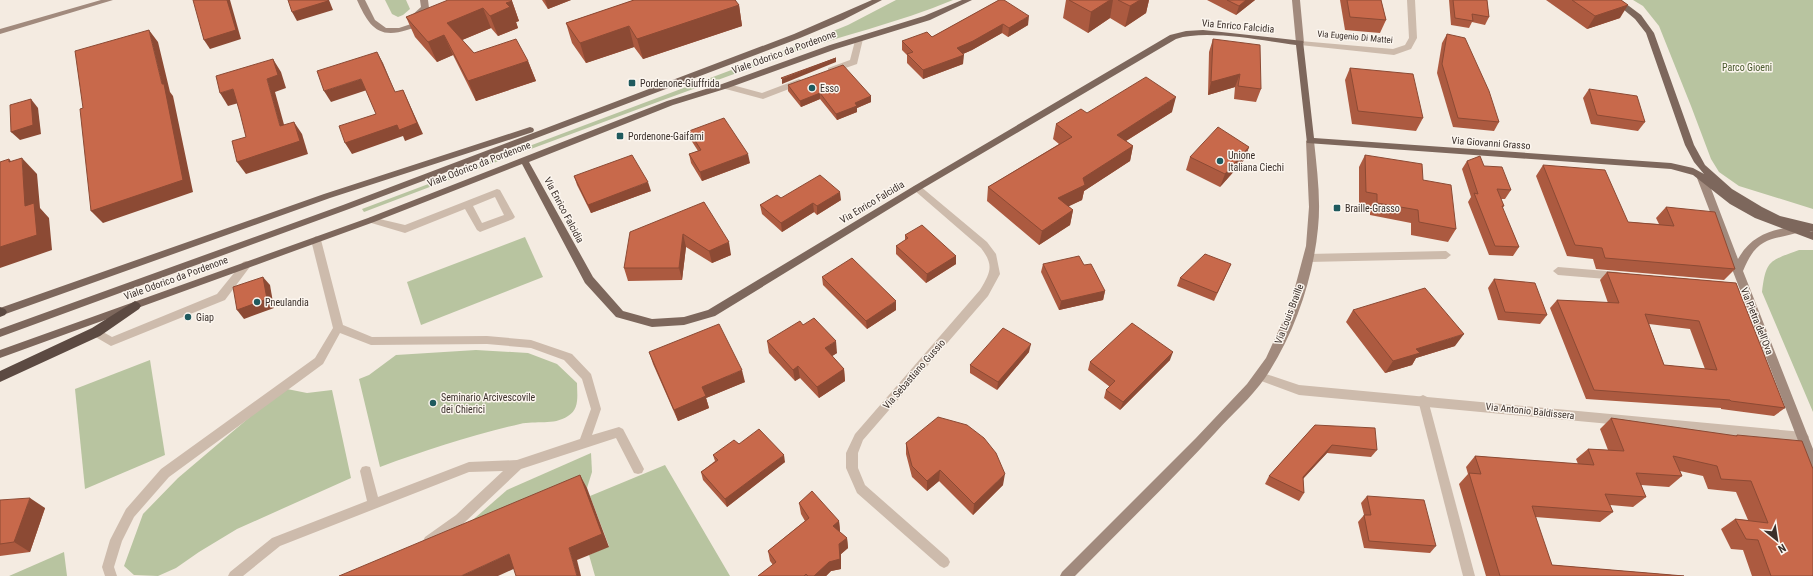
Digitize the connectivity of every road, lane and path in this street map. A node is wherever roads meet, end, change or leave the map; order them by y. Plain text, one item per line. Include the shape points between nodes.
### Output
1 (109, 0) edge
2 (361, 0) edge
3 (424, 0) edge
4 (878, 0) edge
5 (968, 0) edge
6 (1296, 0) edge
7 (1411, 0) edge
8 (1616, 0) edge
9 (429, 19) edge
10 (374, 24) junction
11 (0, 32) edge
12 (859, 39) junction
13 (1300, 43) junction
14 (826, 72) edge
15 (805, 80) edge
16 (725, 86) junction
17 (637, 96) junction
18 (1310, 141) junction
19 (1694, 156) junction
20 (524, 160) junction
21 (1671, 166) junction
22 (1702, 178) junction
23 (917, 188) junction
24 (467, 204) junction
25 (371, 220) junction
26 (1794, 230) junction
27 (1812, 231) edge
28 (316, 240) junction
29 (1446, 255) dead end
30 (1308, 258) junction
31 (246, 265) junction
32 (1558, 272) dead end
33 (1738, 272) junction
34 (1629, 277) edge
35 (1731, 286) edge
36 (1743, 287) junction
37 (135, 306) junction
38 (0, 312) edge
39 (338, 328) junction
40 (96, 332) junction
41 (0, 333) edge
42 (0, 354) edge
43 (1260, 376) junction
44 (0, 378) edge
45 (1423, 400) junction
46 (1803, 437) junction
47 (584, 442) junction
48 (1813, 464) edge
49 (517, 465) junction
50 (638, 469) dead end
51 (366, 471) dead end
52 (374, 504) junction
53 (421, 547) edge
54 (944, 562) dead end
55 (111, 576) edge
56 (234, 576) edge
57 (1066, 576) edge
58 (1468, 576) edge

1 - 11 main road
2 - 10 main road
3 - 10 main road via 425,8 411,20 384,26
4 - 17 main road, Viale Odorico da Pordenone via 797,36
5 - 12 main road, Viale Odorico da Pordenone via 927,18
6 - 13 main road
7 - 13 street, Via Eugenio Di Mattei via 1413,38 1408,47 1394,52
8 - 19 main road via 1638,17 1650,33
9 - 10 main road via 402,30 388,32
12 - 14 street via 854,62
12 - 16 main road, Viale Odorico da Pordenone
13 - 18 main road, Via Louis Braille
13 - 23 main road, Via Enrico Falcidia via 1203,32 1173,37
15 - 16 street via 764,96
16 - 20 main road, Viale Odorico da Pordenone via 670,103
17 - 38 main road via 340,191
17 - 41 main road, Viale Odorico da Pordenone via 346,207
18 - 21 main road, Via Giovanni Grasso
18 - 30 main road, Via Louis Braille via 1314,206
19 - 21 main road via 1693,162 1687,165
19 - 27 main road via 1705,170 1734,194 1776,217
20 - 23 main road, Via Enrico Falcidia via 589,280 620,314 652,323 684,321 711,313
20 - 25 main road, Viale Odorico da Pordenone
21 - 22 main road via 1690,170
22 - 26 main road via 1748,211
22 - 33 main road, Via Pietra dell'Ova
23 - 54 street, Via Sebastiano Gussio via 984,245 993,257 995,274 984,293 859,437 852,453 852,468 861,488
24 - 24 street via 497,192 510,217 480,228
24 - 25 street via 405,229
25 - 28 main road, Viale Odorico da Pordenone
26 - 27 main road
26 - 33 main road via 1757,241 1742,259
28 - 31 main road, Viale Odorico da Pordenone
28 - 39 street
29 - 30 street
30 - 43 main road, Via Louis Braille via 1297,298 1281,339
31 - 37 main road, Viale Odorico da Pordenone
31 - 40 street via 221,297 111,342
32 - 34 street
33 - 36 main road, Via Pietra dell'Ova
35 - 36 street
36 - 46 main road, Via Pietra dell'Ova
37 - 40 highway
37 - 42 main road, Viale Odorico da Pordenone
39 - 47 street via 371,341 488,340 532,344 568,357 587,377 596,409
39 - 55 street via 319,361 165,473 130,513 116,540 108,567
40 - 44 highway
43 - 45 street, Via Antonio Baldissera via 1299,390
43 - 57 main road, Via Louis Braille via 1179,464
45 - 46 street, Via Antonio Baldissera
45 - 58 street
46 - 48 main road, Via Pietra dell'Ova
47 - 49 street
47 - 50 street via 620,432
49 - 52 street via 470,467
49 - 53 street via 460,519
51 - 52 street
52 - 56 street via 276,542

